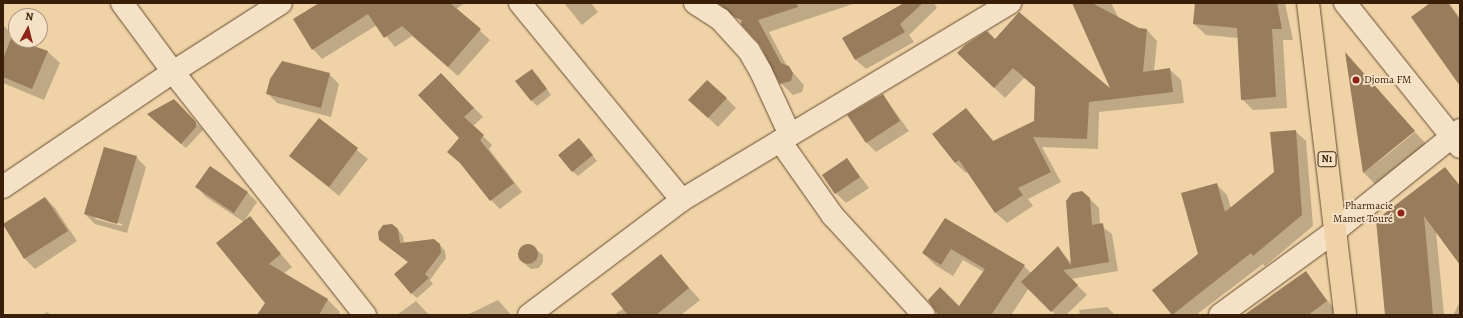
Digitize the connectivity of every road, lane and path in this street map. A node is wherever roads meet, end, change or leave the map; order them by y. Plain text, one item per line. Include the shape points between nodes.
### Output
1 (122, 3) edge
2 (281, 3) edge
3 (520, 3) edge
4 (695, 3) edge
5 (1010, 3) edge
6 (1308, 3) edge
7 (1345, 3) edge
8 (173, 72) junction
9 (785, 138) junction
10 (1457, 138) edge
11 (3, 187) edge
12 (682, 200) junction
13 (1335, 230) junction
14 (365, 315) edge
15 (529, 315) edge
16 (924, 315) edge
17 (1220, 315) edge
18 (1345, 315) edge

1 - 8 street
2 - 8 street
3 - 12 street
4 - 9 street via 720,19 749,51 761,72
5 - 9 street
6 - 13 highway, N1
7 - 10 street
8 - 11 street
8 - 14 street
9 - 12 street
9 - 16 street via 833,216
10 - 13 street
12 - 15 street
13 - 17 street
13 - 18 highway, N1

